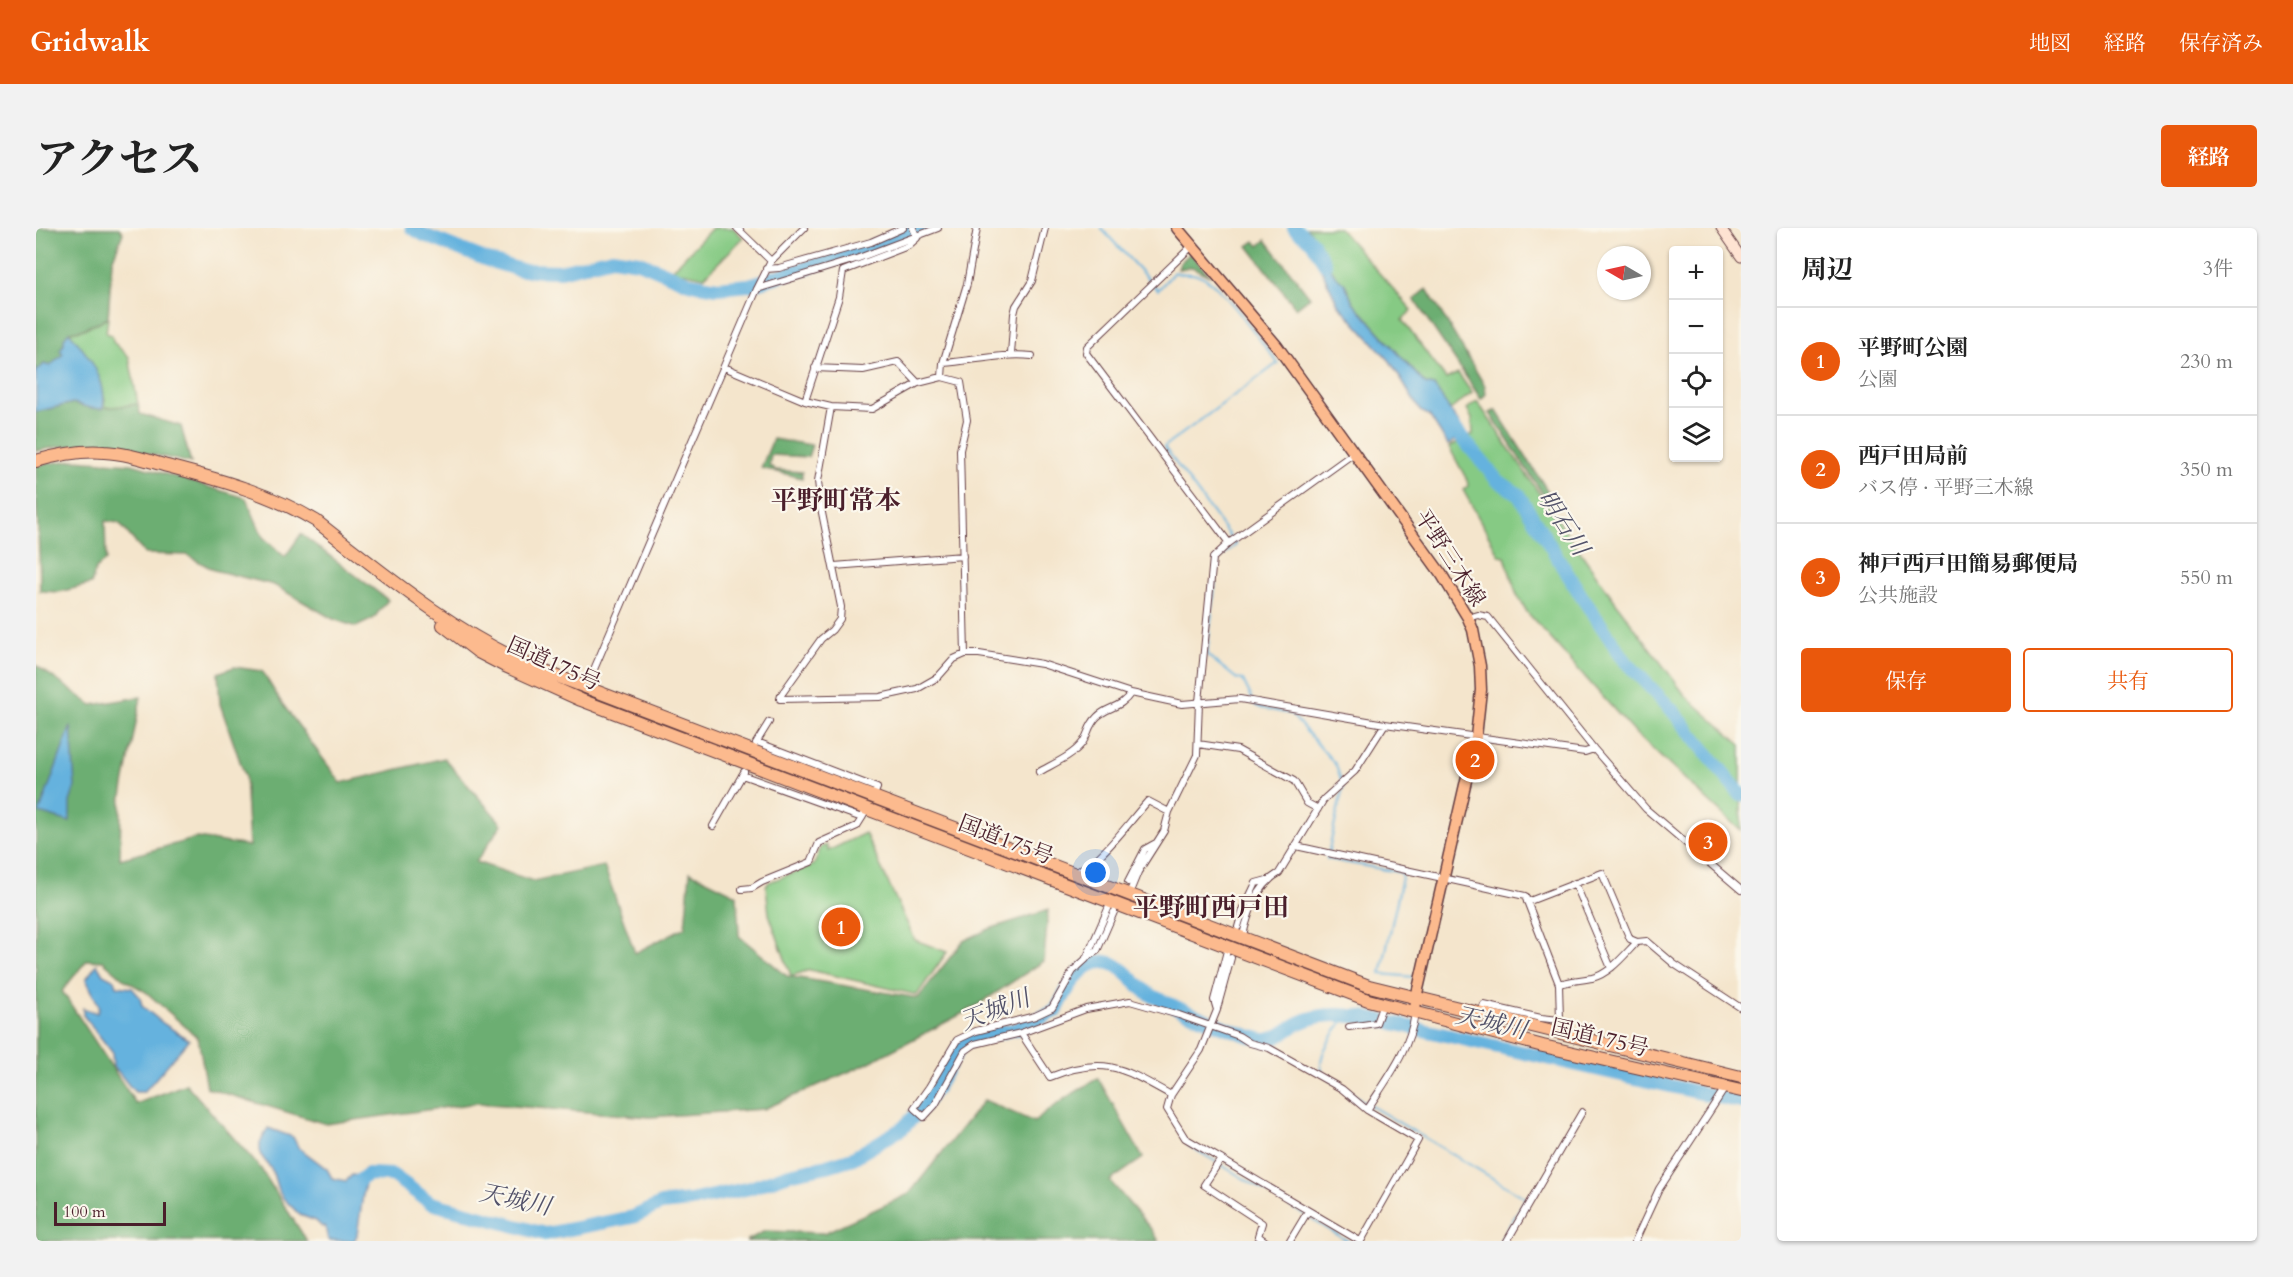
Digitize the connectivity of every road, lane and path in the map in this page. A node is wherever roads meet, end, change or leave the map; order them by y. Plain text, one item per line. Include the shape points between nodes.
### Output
1 (737, 228) edge
2 (804, 228) edge
3 (903, 228) edge
4 (913, 228) edge
5 (938, 228) edge
6 (977, 228) edge
7 (1045, 228) edge
8 (1177, 228) edge
9 (1721, 228) edge
10 (917, 238) junction
11 (1193, 245) junction
12 (1741, 257) edge
13 (771, 261) junction
14 (766, 269) junction
15 (757, 289) junction
16 (1011, 354) junction
17 (1032, 356) dead end
18 (943, 363) junction
19 (724, 367) junction
20 (815, 368) junction
21 (942, 377) junction
22 (918, 382) junction
23 (805, 401) junction
24 (831, 407) junction
25 (1354, 453) junction
26 (36, 461) edge
27 (1229, 543) junction
28 (963, 556) junction
29 (365, 560) junction
30 (834, 566) junction
31 (1468, 618) junction
32 (965, 654) junction
33 (586, 687) junction
34 (1131, 693) junction
35 (581, 700) junction
36 (1199, 702) junction
37 (770, 722) dead end
38 (1385, 724) junction
39 (1476, 736) junction
40 (1198, 744) junction
41 (1594, 749) junction
42 (750, 758) junction
43 (1040, 772) dead end
44 (867, 809) junction
45 (1318, 809) junction
46 (1169, 812) junction
47 (713, 826) dead end
48 (1156, 843) junction
49 (1296, 846) junction
50 (1076, 875) junction
51 (1444, 879) junction
52 (1267, 880) junction
53 (1128, 882) dead end
54 (1575, 883) junction
55 (742, 890) dead end
56 (1741, 890) edge
57 (1128, 895) junction
58 (1527, 902) junction
59 (1113, 907) junction
60 (1240, 933) junction
61 (1637, 942) junction
62 (1230, 952) junction
63 (1086, 959) junction
64 (1611, 968) junction
65 (1559, 984) junction
66 (1416, 998) junction
67 (1383, 1004) junction
68 (1741, 1008) edge
69 (1217, 1010) junction
70 (1481, 1012) junction
71 (1415, 1013) junction
72 (1035, 1017) junction
73 (1039, 1026) junction
74 (1211, 1026) junction
75 (1349, 1027) dead end
76 (1020, 1033) junction
77 (1741, 1077) edge
78 (1725, 1088) junction
79 (1741, 1091) edge
80 (1171, 1095) junction
81 (1367, 1110) junction
82 (1582, 1112) dead end
83 (1221, 1160) junction
84 (1308, 1211) junction
85 (1265, 1241) edge
86 (1290, 1241) edge
87 (1360, 1241) edge
88 (1507, 1241) edge
89 (1635, 1241) edge

1 - 13 street
2 - 13 street
3 - 14 street via 871,242
4 - 10 street
5 - 10 street
6 - 18 street via 967,284
7 - 16 street via 1032,281 1016,306
8 - 11 main road, 平野三木線
9 - 12 street
10 - 15 street
10 - 20 street via 908,246 843,271 839,297
11 - 25 main road, 平野三木線 via 1277,346
11 - 27 street via 1087,347 1086,353
13 - 14 street
14 - 15 street
15 - 19 street
16 - 17 street
16 - 18 street
18 - 21 street
19 - 23 street
19 - 33 street
20 - 22 street via 863,370 898,362
20 - 23 street
21 - 22 street
21 - 28 street via 961,382 967,420 960,450
22 - 24 street via 872,409
23 - 24 street
24 - 30 street via 818,480
25 - 27 street
25 - 31 main road, 平野三木線 via 1442,575
26 - 29 highway, 国道175号 via 50,456 103,452 133,456 215,479 292,507
27 - 36 street via 1213,558
28 - 30 street
28 - 32 street
29 - 33 highway, 国道175号 via 452,623 507,656
29 - 35 highway, 国道175号 via 478,652
30 - 32 street via 840,619 821,639 780,699 880,697 917,689
31 - 39 main road, 平野三木線 via 1480,666
31 - 41 street via 1488,617
32 - 34 street via 1042,664
33 - 35 street
33 - 42 highway, 国道175号
34 - 36 street via 1182,704
34 - 43 street via 1124,703 1099,715 1083,742
35 - 42 highway, 国道175号
36 - 38 street via 1240,699
36 - 40 street
37 - 42 street
38 - 39 street
38 - 45 street via 1355,771
39 - 41 street via 1585,752
39 - 51 main road, 平野三木線
40 - 45 street via 1238,750 1294,781 1307,803
40 - 46 street via 1197,755
41 - 56 street via 1646,809
42 - 44 highway, 国道175号
42 - 44 street via 878,788
42 - 47 street
44 - 50 highway, 国道175号
44 - 55 street via 857,826 819,843 811,862
44 - 59 highway, 国道175号
45 - 49 street
46 - 48 street
46 - 50 street via 1148,801 1115,842
48 - 53 street via 1145,849
48 - 57 street
49 - 51 street
49 - 52 street via 1279,873
50 - 57 highway, 国道175号
51 - 58 street via 1525,896
51 - 66 main road, 平野三木線
52 - 60 street
52 - 60 street via 1256,883 1242,910
54 - 58 street
54 - 61 street via 1602,873 1630,939
54 - 64 street
57 - 60 highway, 国道175号
58 - 65 street
59 - 62 highway, 国道175号
59 - 63 street
59 - 63 street via 1096,951
60 - 66 highway, 国道175号 via 1369,986
61 - 64 street
61 - 68 street via 1647,941 1674,964
62 - 67 highway, 国道175号
62 - 69 street
62 - 69 street via 1215,1000
63 - 72 street via 1074,971 1052,1008
64 - 65 street via 1593,978
65 - 70 street via 1560,1020 1484,1005
66 - 70 highway, 国道175号
66 - 71 main road, 平野三木線
67 - 71 highway, 国道175号
67 - 75 street via 1376,1023
69 - 74 street
70 - 77 highway, 国道175号
71 - 78 highway, 国道175号
71 - 81 street via 1403,1052
72 - 73 street
72 - 76 street via 976,1031 957,1040 914,1108 924,1117 965,1052 975,1044
73 - 74 street via 1086,1009 1130,1001
73 - 76 street
74 - 80 street via 1202,1050
74 - 81 street via 1269,1048 1342,1089
76 - 80 street via 1050,1077 1074,1067 1106,1065 1126,1070
78 - 79 highway, 国道175号
78 - 89 street via 1659,1189
80 - 83 street via 1167,1109 1185,1138
81 - 87 street via 1418,1140
82 - 88 street
83 - 84 street
83 - 85 street via 1204,1185 1263,1223 1258,1236
84 - 86 street
84 - 87 street

